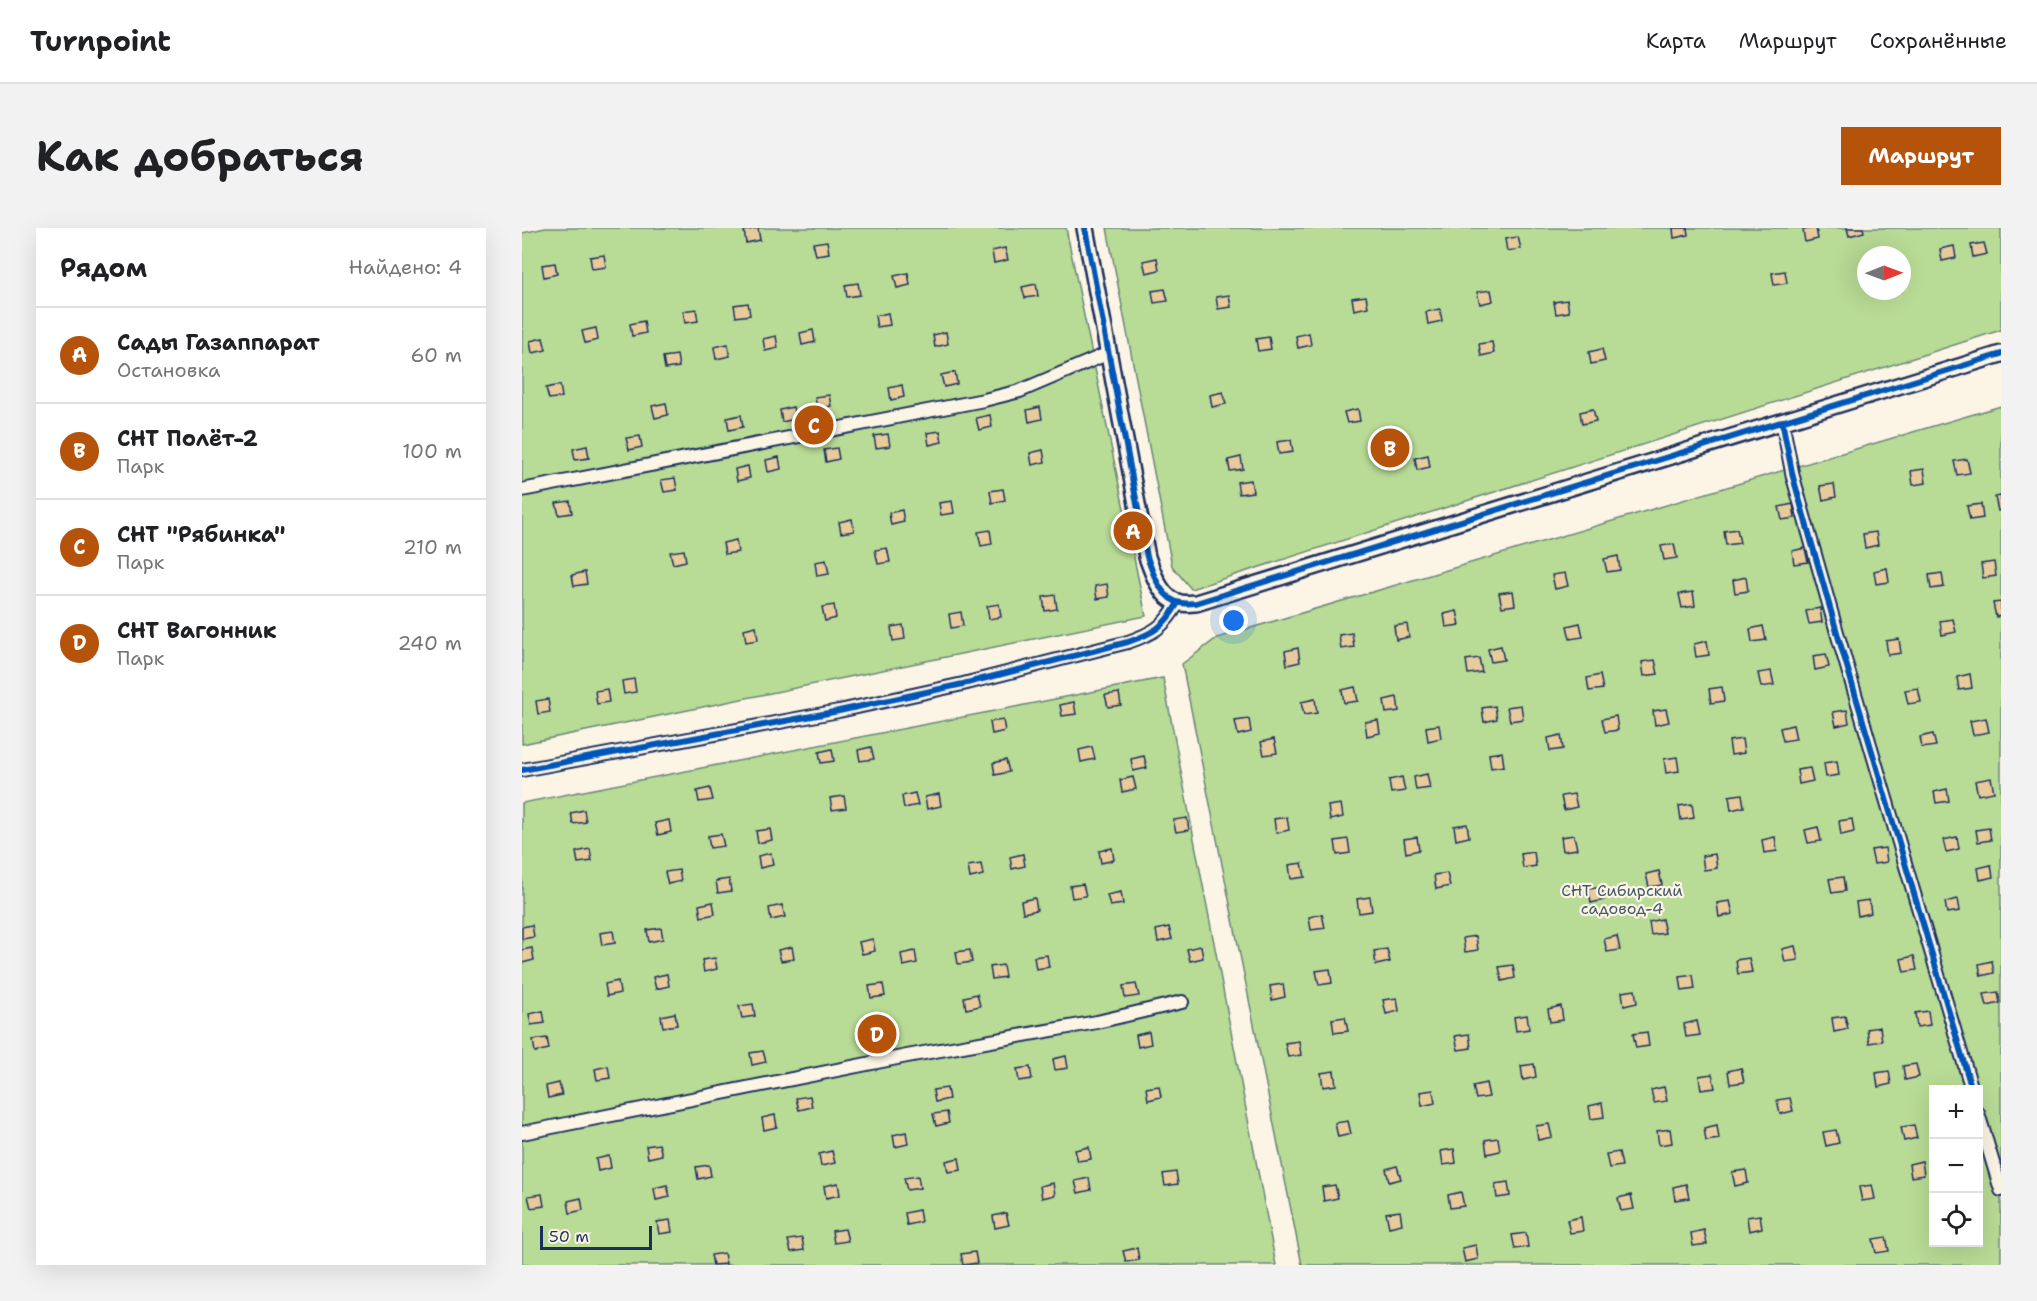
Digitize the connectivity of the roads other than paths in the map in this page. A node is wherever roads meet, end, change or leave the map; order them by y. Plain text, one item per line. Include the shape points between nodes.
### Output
1 (1085, 228) edge
2 (1109, 353) junction
3 (2001, 354) edge
4 (1782, 421) junction
5 (522, 490) edge
6 (1178, 603) junction
7 (522, 770) edge
8 (1182, 1002) dead end
9 (1971, 1085) edge
10 (1983, 1130) edge
11 (522, 1133) edge
12 (2001, 1190) edge

1 - 2 street
2 - 5 street via 1020,391 984,400
2 - 6 street via 1147,557 1166,594
3 - 4 street
4 - 6 street via 1196,603
4 - 9 street via 1793,477 1838,636
6 - 7 street via 1154,633 1117,645 839,711
8 - 11 street via 1097,1022
10 - 12 street

